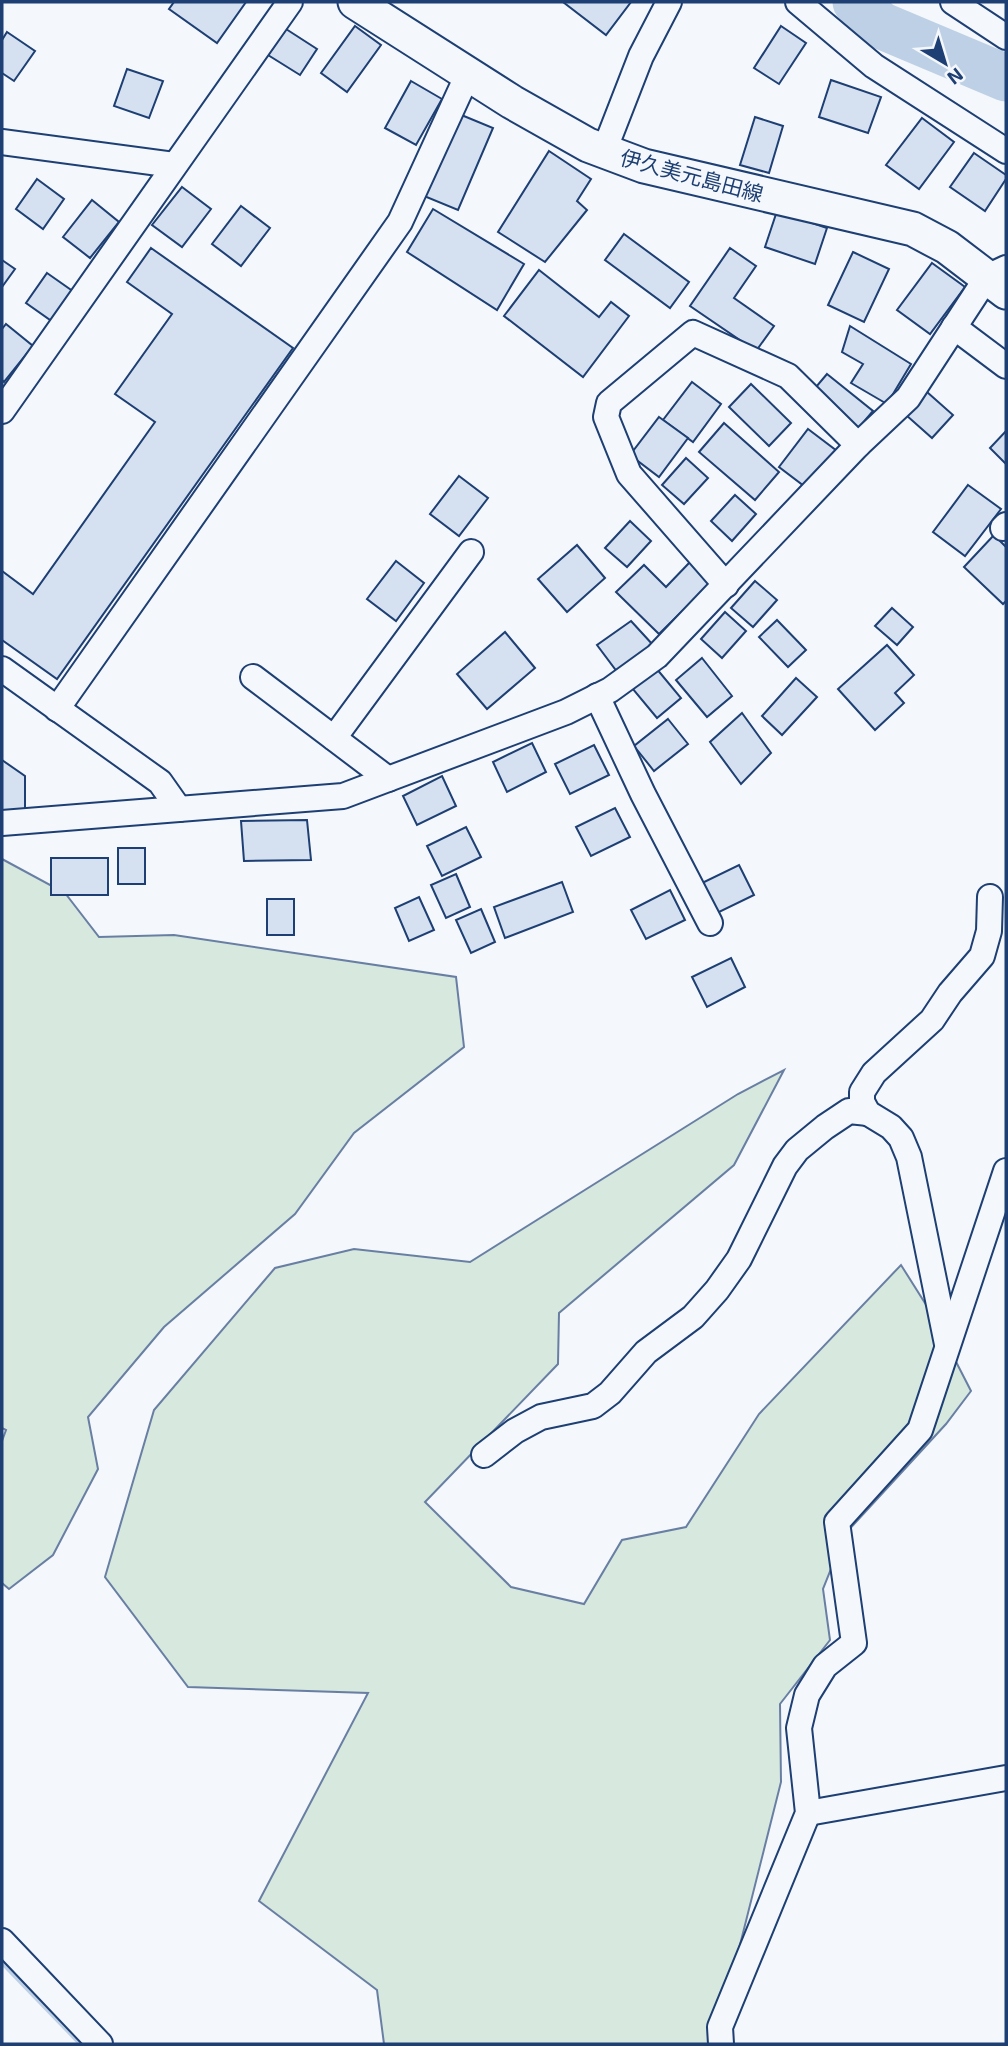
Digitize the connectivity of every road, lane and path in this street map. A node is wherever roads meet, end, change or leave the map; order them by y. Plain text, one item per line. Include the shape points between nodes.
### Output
1 (290, 2) edge
2 (355, 2) edge
3 (669, 2) edge
4 (797, 2) edge
5 (953, 2) edge
6 (1006, 37) edge
7 (468, 74) junction
8 (2, 142) edge
9 (604, 151) junction
10 (1006, 151) edge
11 (174, 165) junction
12 (1000, 279) edge
13 (954, 327) junction
14 (1006, 366) edge
15 (2, 411) edge
16 (858, 445) junction
17 (471, 552) dead end
18 (726, 586) junction
19 (2, 669) edge
20 (253, 677) dead end
21 (597, 696) junction
22 (57, 709) junction
23 (334, 738) junction
24 (388, 779) junction
25 (179, 809) junction
26 (2, 823) edge
27 (990, 897) dead end
28 (710, 923) dead end
29 (868, 1112) junction
30 (1006, 1171) edge
31 (948, 1347) junction
32 (484, 1455) dead end
33 (1006, 1778) edge
34 (808, 1813) junction
35 (2, 1941) edge
36 (100, 2044) edge
37 (721, 2044) edge

1 - 11 street
2 - 7 main road, 伊久美元島田線
3 - 9 street via 641,56
4 - 10 street via 874,66
5 - 6 street
7 - 9 main road, 伊久美元島田線
7 - 22 street via 400,222
8 - 11 street
9 - 12 main road, 伊久美元島田線 via 644,166 913,229
11 - 15 street
12 - 13 street
13 - 14 street
13 - 16 street via 908,398
16 - 18 street
16 - 18 street via 788,376 693,333 609,403 606,417 629,474
17 - 23 street
18 - 21 street via 657,656
19 - 22 street
20 - 23 street
21 - 24 street
21 - 28 street
22 - 25 street via 160,782
23 - 24 street
24 - 25 street via 343,796
25 - 26 street
27 - 29 street via 989,931 982,956 932,1020 874,1073 862,1092
29 - 31 street via 891,1127 909,1157
29 - 32 street via 849,1111 797,1150 739,1259 717,1290 692,1317 646,1352 610,1393 593,1406 541,1417
30 - 31 street
31 - 34 street via 920,1430 838,1522 854,1643 825,1666 807,1695 799,1728
33 - 34 street
34 - 37 street via 720,2027
35 - 36 street

